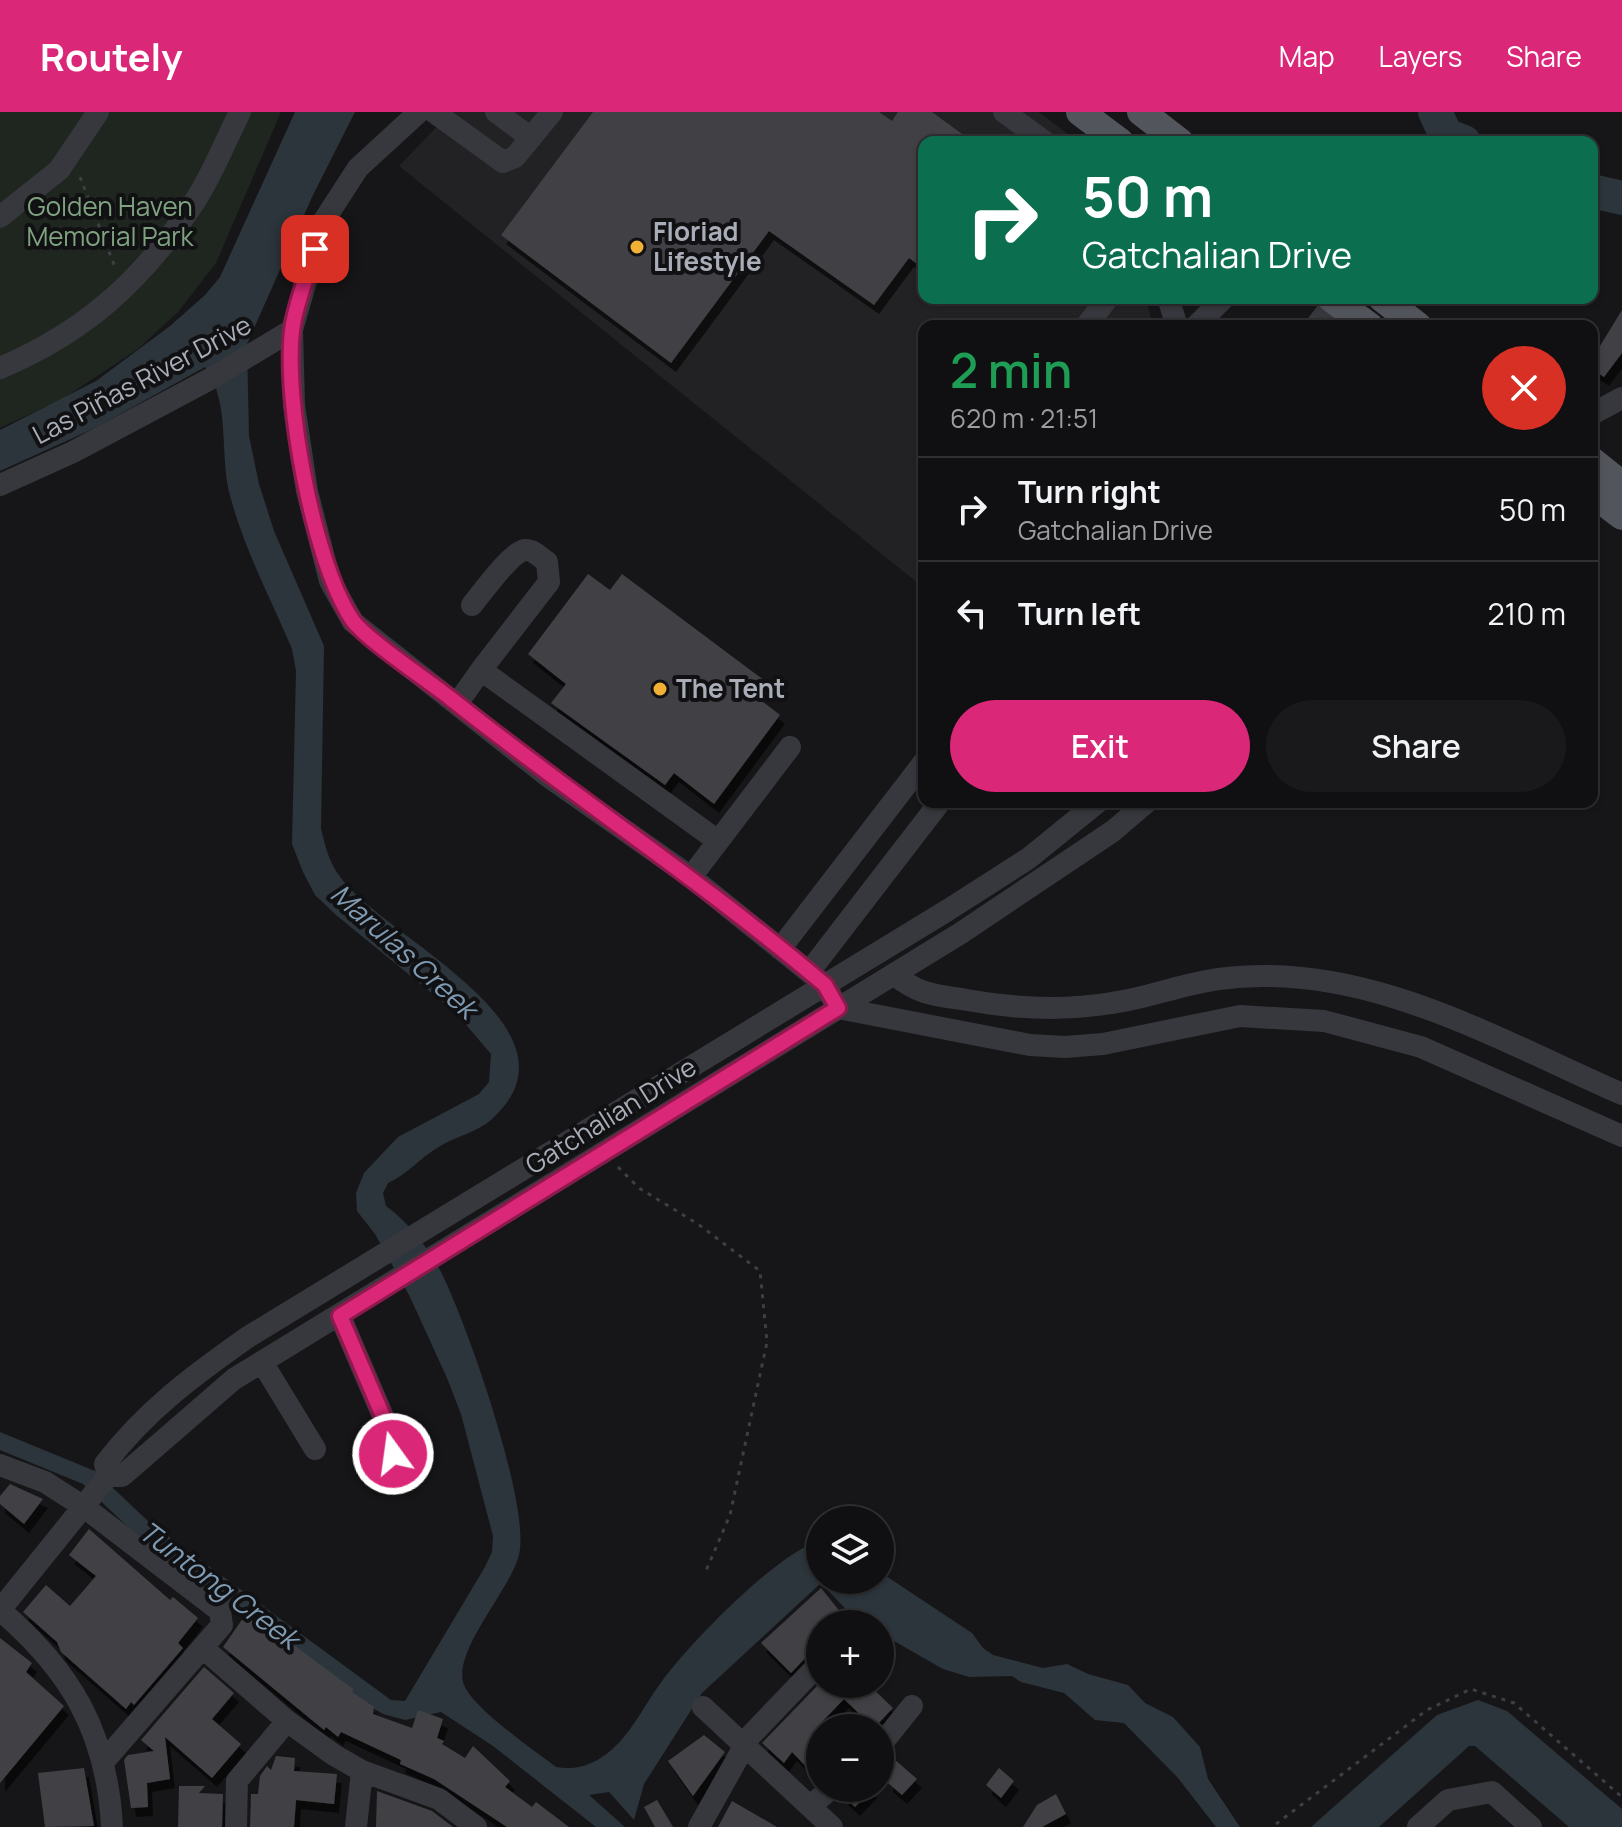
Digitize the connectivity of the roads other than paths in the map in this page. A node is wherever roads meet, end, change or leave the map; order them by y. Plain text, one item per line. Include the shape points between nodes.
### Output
1 (98, 112) edge
2 (240, 112) edge
3 (419, 112) edge
4 (434, 112) edge
5 (552, 112) edge
6 (1004, 112) edge
7 (1080, 112) edge
8 (1141, 112) edge
9 (502, 117) edge
10 (1037, 136) edge
11 (1112, 136) edge
12 (1172, 136) edge
13 (531, 138) junction
14 (0, 217) edge
15 (1103, 304) edge
16 (1218, 304) edge
17 (1339, 304) edge
18 (1390, 304) edge
19 (1091, 320) edge
20 (1202, 320) edge
21 (1361, 320) edge
22 (1410, 320) edge
23 (292, 330) junction
24 (0, 368) edge
25 (1620, 403) edge
26 (1598, 412) edge
27 (1598, 466) edge
28 (0, 485) edge
29 (1622, 485) edge
30 (1598, 498) edge
31 (1622, 516) edge
32 (472, 605) dead end
33 (481, 670) junction
34 (457, 704) junction
35 (790, 747) dead end
36 (918, 770) edge
37 (936, 808) edge
38 (1091, 808) edge
39 (1140, 808) edge
40 (718, 841) junction
41 (691, 877) junction
42 (780, 949) junction
43 (895, 975) junction
44 (817, 979) junction
45 (838, 1008) junction
46 (1622, 1094) edge
47 (1622, 1136) edge
48 (340, 1316) junction
49 (262, 1362) junction
50 (134, 1426) junction
51 (152, 1447) junction
52 (315, 1449) dead end
53 (393, 1454) dead end
54 (0, 1465) edge
55 (107, 1477) junction
56 (88, 1502) junction
57 (0, 1610) edge
58 (203, 1648) junction
59 (806, 1678) edge
60 (912, 1706) dead end
61 (703, 1707) dead end
62 (287, 1721) junction
63 (894, 1728) edge
64 (742, 1746) junction
65 (105, 1760) junction
66 (362, 1771) junction
67 (815, 1802) edge
68 (810, 1806) junction
69 (112, 1827) edge
70 (236, 1827) edge
71 (356, 1827) edge
72 (476, 1827) edge
73 (699, 1827) edge
74 (832, 1827) edge
75 (1418, 1827) edge
76 (1531, 1827) edge

1 - 14 street via 59,170
2 - 24 street via 190,209 125,291 69,331
3 - 23 street, Las Piñas River Drive via 358,168 323,222
4 - 13 street via 498,162 508,162
5 - 13 street
6 - 10 street
7 - 11 main road
8 - 12 main road
9 - 13 street
15 - 19 street
16 - 20 street
17 - 21 main road
18 - 22 main road
23 - 28 street, Las Piñas River Drive via 73,452
23 - 34 street via 294,405 307,491 330,581 353,622
25 - 26 street
27 - 29 main road
30 - 31 main road
32 - 33 street via 515,555 533,552 547,562 549,582
33 - 34 street
33 - 40 street
34 - 41 street via 546,775
35 - 40 street
36 - 42 street
37 - 44 street
38 - 44 street, Gatchalian Drive via 1029,858
39 - 43 street, Gatchalian Drive via 1043,879
40 - 41 street
41 - 42 street
42 - 44 street
43 - 45 street, Gatchalian Drive
43 - 46 street via 913,990 1031,1009 1112,1003 1233,977 1334,984 1376,992 1451,1018
44 - 45 street
44 - 50 street, Gatchalian Drive via 248,1337
45 - 47 street via 1056,1047 1103,1044 1240,1016 1324,1021 1421,1047
45 - 48 street, Gatchalian Drive
48 - 49 street, Gatchalian Drive
48 - 53 street via 385,1421
49 - 51 street, Gatchalian Drive via 208,1398
49 - 52 street
50 - 51 street
50 - 55 street, Gatchalian Drive via 105,1464
51 - 55 street, Gatchalian Drive via 122,1476
54 - 56 street
55 - 56 street, Gatchalian Drive
56 - 57 street, Gatchalian Drive
56 - 58 street via 220,1611 222,1625
57 - 65 street via 53,1662
58 - 62 street
58 - 65 street
59 - 64 street
60 - 63 street
61 - 64 street
62 - 66 street
62 - 70 street via 237,1781
64 - 68 street
64 - 73 street
65 - 69 street
66 - 71 street
66 - 72 street via 439,1799
67 - 68 street
68 - 74 street
75 - 76 street via 1448,1800 1492,1792

